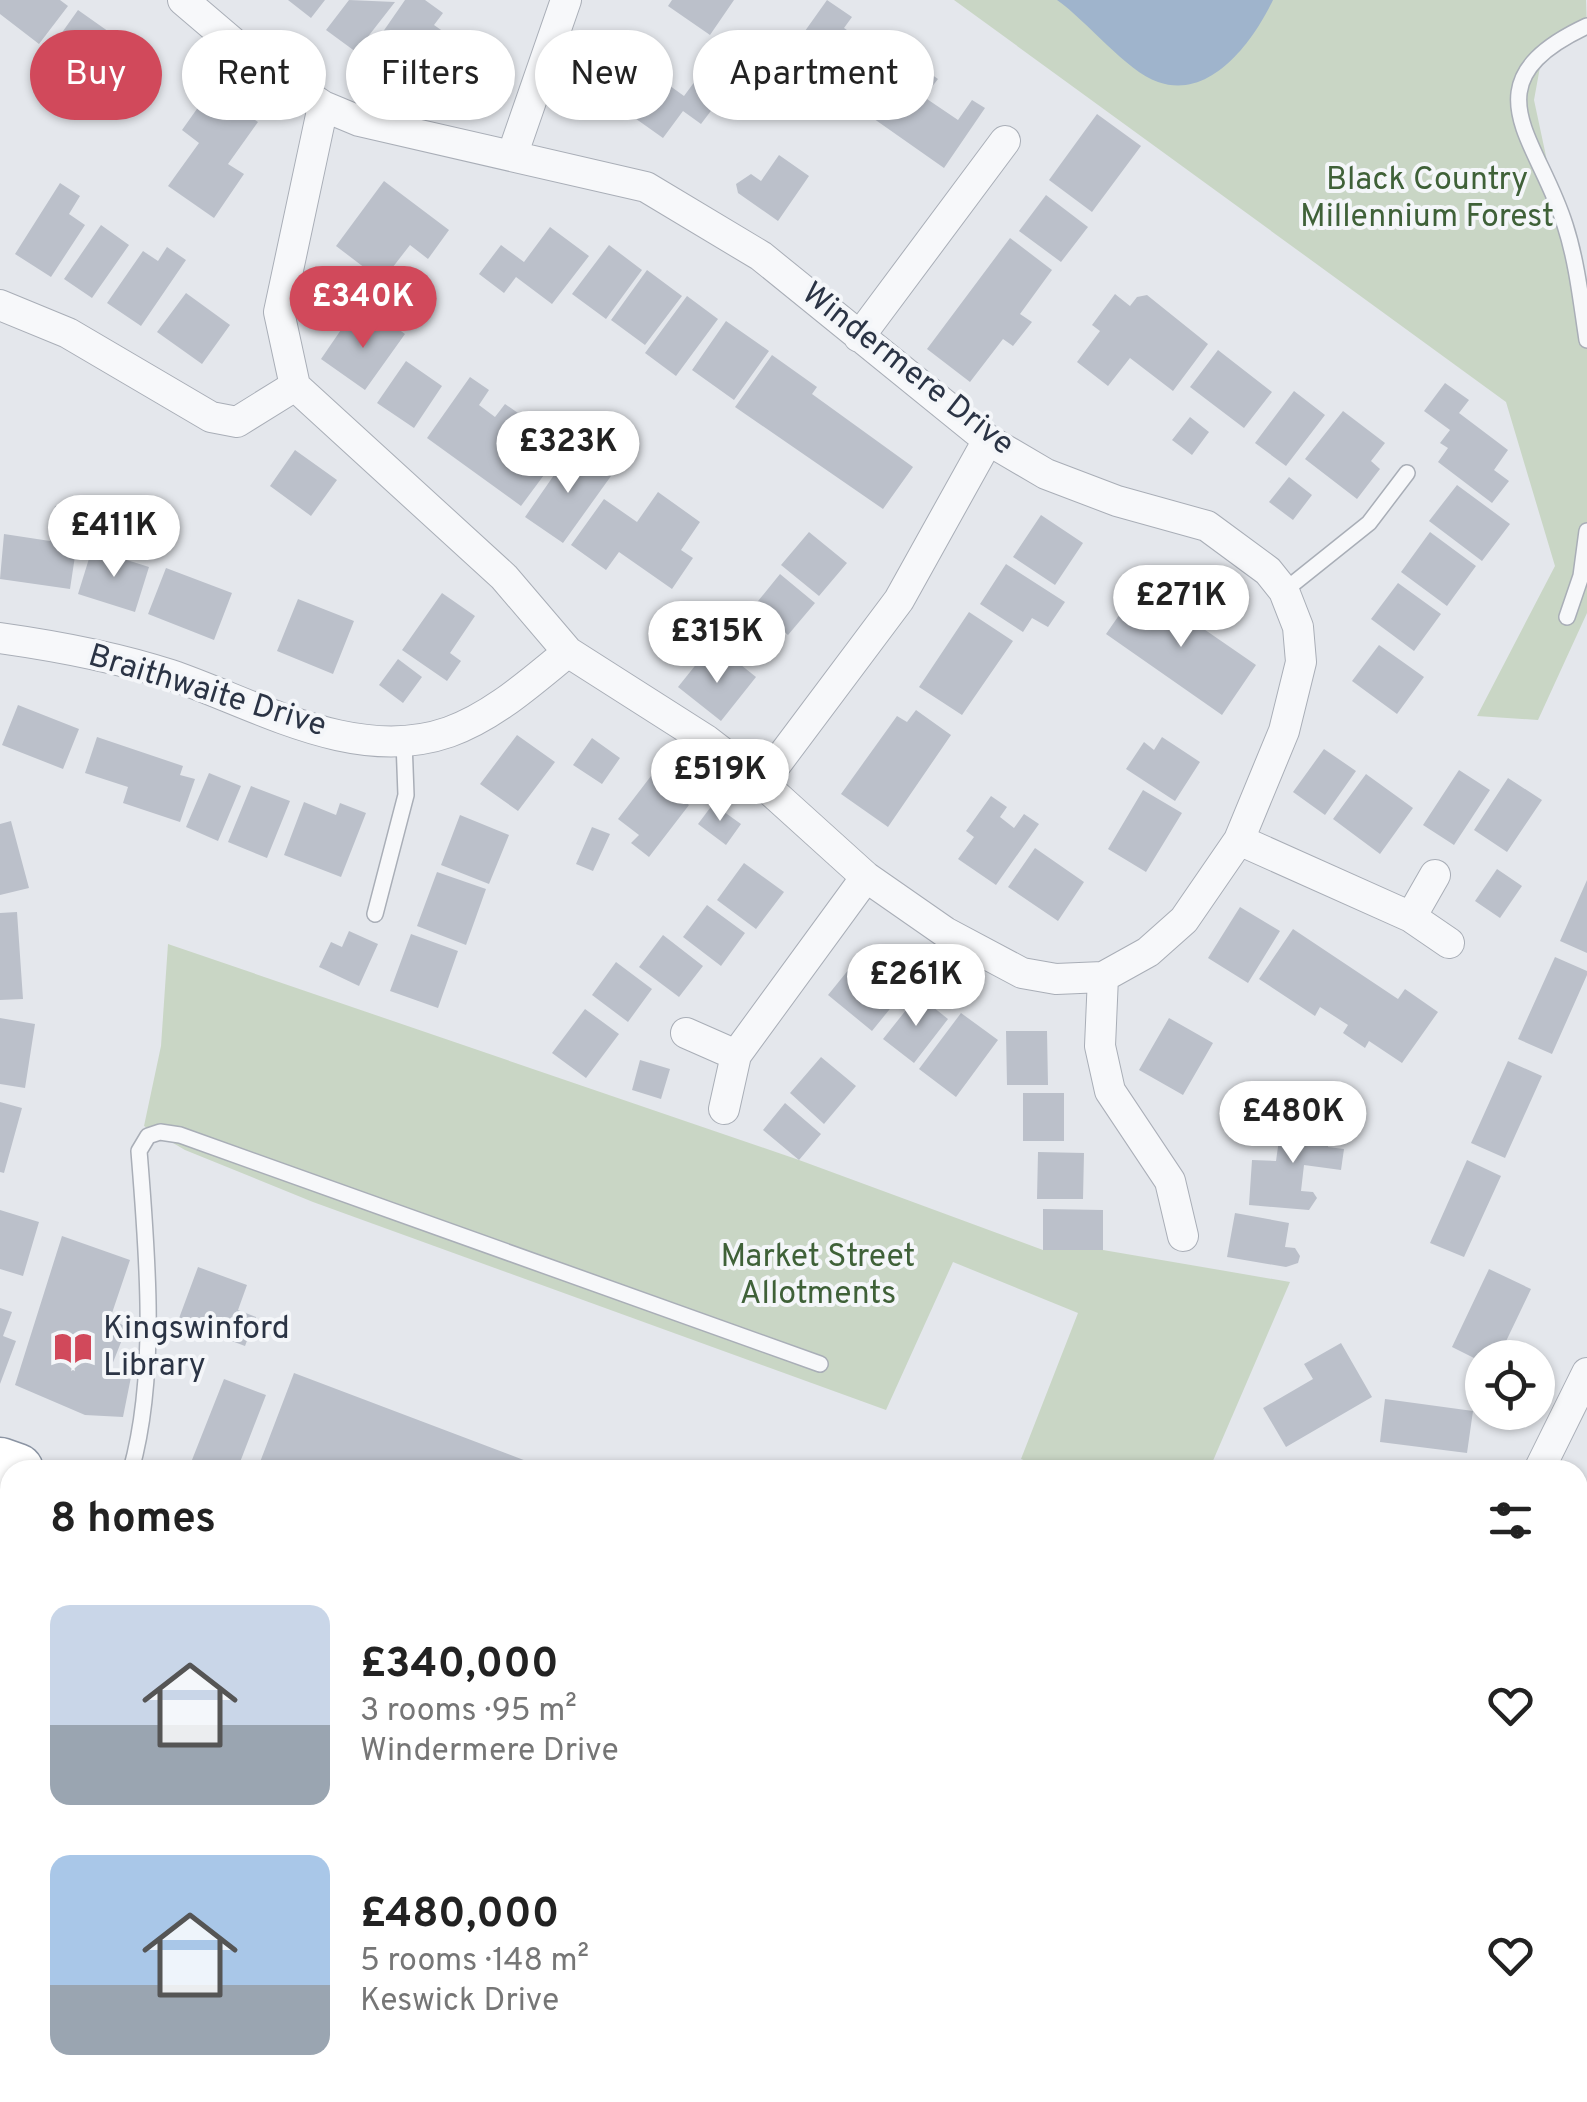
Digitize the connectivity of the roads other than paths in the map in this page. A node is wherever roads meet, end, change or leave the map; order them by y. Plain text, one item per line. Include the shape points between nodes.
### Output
1 (183, 0) edge
2 (566, 0) edge
3 (1587, 26) edge
4 (219, 30) edge
5 (326, 107) edge
6 (320, 120) edge
7 (1005, 141) dead end
8 (513, 154) junction
9 (0, 305) edge
10 (859, 337) junction
11 (1587, 340) edge
12 (294, 386) junction
13 (988, 440) junction
14 (1406, 474) dead end
15 (1587, 530) edge
16 (1284, 591) junction
17 (1567, 617) dead end
18 (0, 638) edge
19 (568, 652) junction
20 (404, 741) junction
21 (762, 783) junction
22 (1239, 840) junction
23 (1435, 875) dead end
24 (866, 877) junction
25 (375, 914) dead end
26 (1411, 917) junction
27 (1450, 943) dead end
28 (1103, 977) junction
29 (686, 1033) dead end
30 (736, 1055) junction
31 (724, 1109) dead end
32 (1183, 1236) dead end
33 (820, 1364) dead end
34 (1587, 1373) edge
35 (133, 1460) edge
36 (1544, 1460) edge

1 - 4 street, Windermere Drive
2 - 8 street
3 - 11 lane via 1536,56 1520,90 1518,122 1565,222
5 - 8 street, Windermere Drive via 412,134
6 - 12 street via 279,312
7 - 10 street
8 - 10 street, Windermere Drive via 646,188 761,256
9 - 12 street via 68,334 211,417 237,422
10 - 13 street, Windermere Drive
12 - 19 street, Windermere Drive via 504,577
13 - 16 street, Windermere Drive via 1046,474 1208,526 1242,548
13 - 21 street via 899,600
14 - 16 lane via 1369,523
15 - 17 lane
16 - 22 street, Windermere Drive via 1301,662 1284,731
18 - 20 street, Braithwaite Drive via 171,676 263,715 355,738
19 - 20 street, Braithwaite Drive via 503,704 448,732
19 - 21 street, Windermere Drive
20 - 25 lane via 406,795
21 - 24 street, Windermere Drive
22 - 26 street
22 - 28 street, Windermere Drive via 1184,920 1148,952
23 - 26 street
24 - 28 street, Windermere Drive via 945,932 1022,973
24 - 30 street
26 - 27 street
28 - 32 street via 1100,1046 1110,1091 1170,1181
29 - 30 street
30 - 31 street
33 - 35 lane via 160,1132 148,1136 139,1151 147,1302
34 - 36 street

